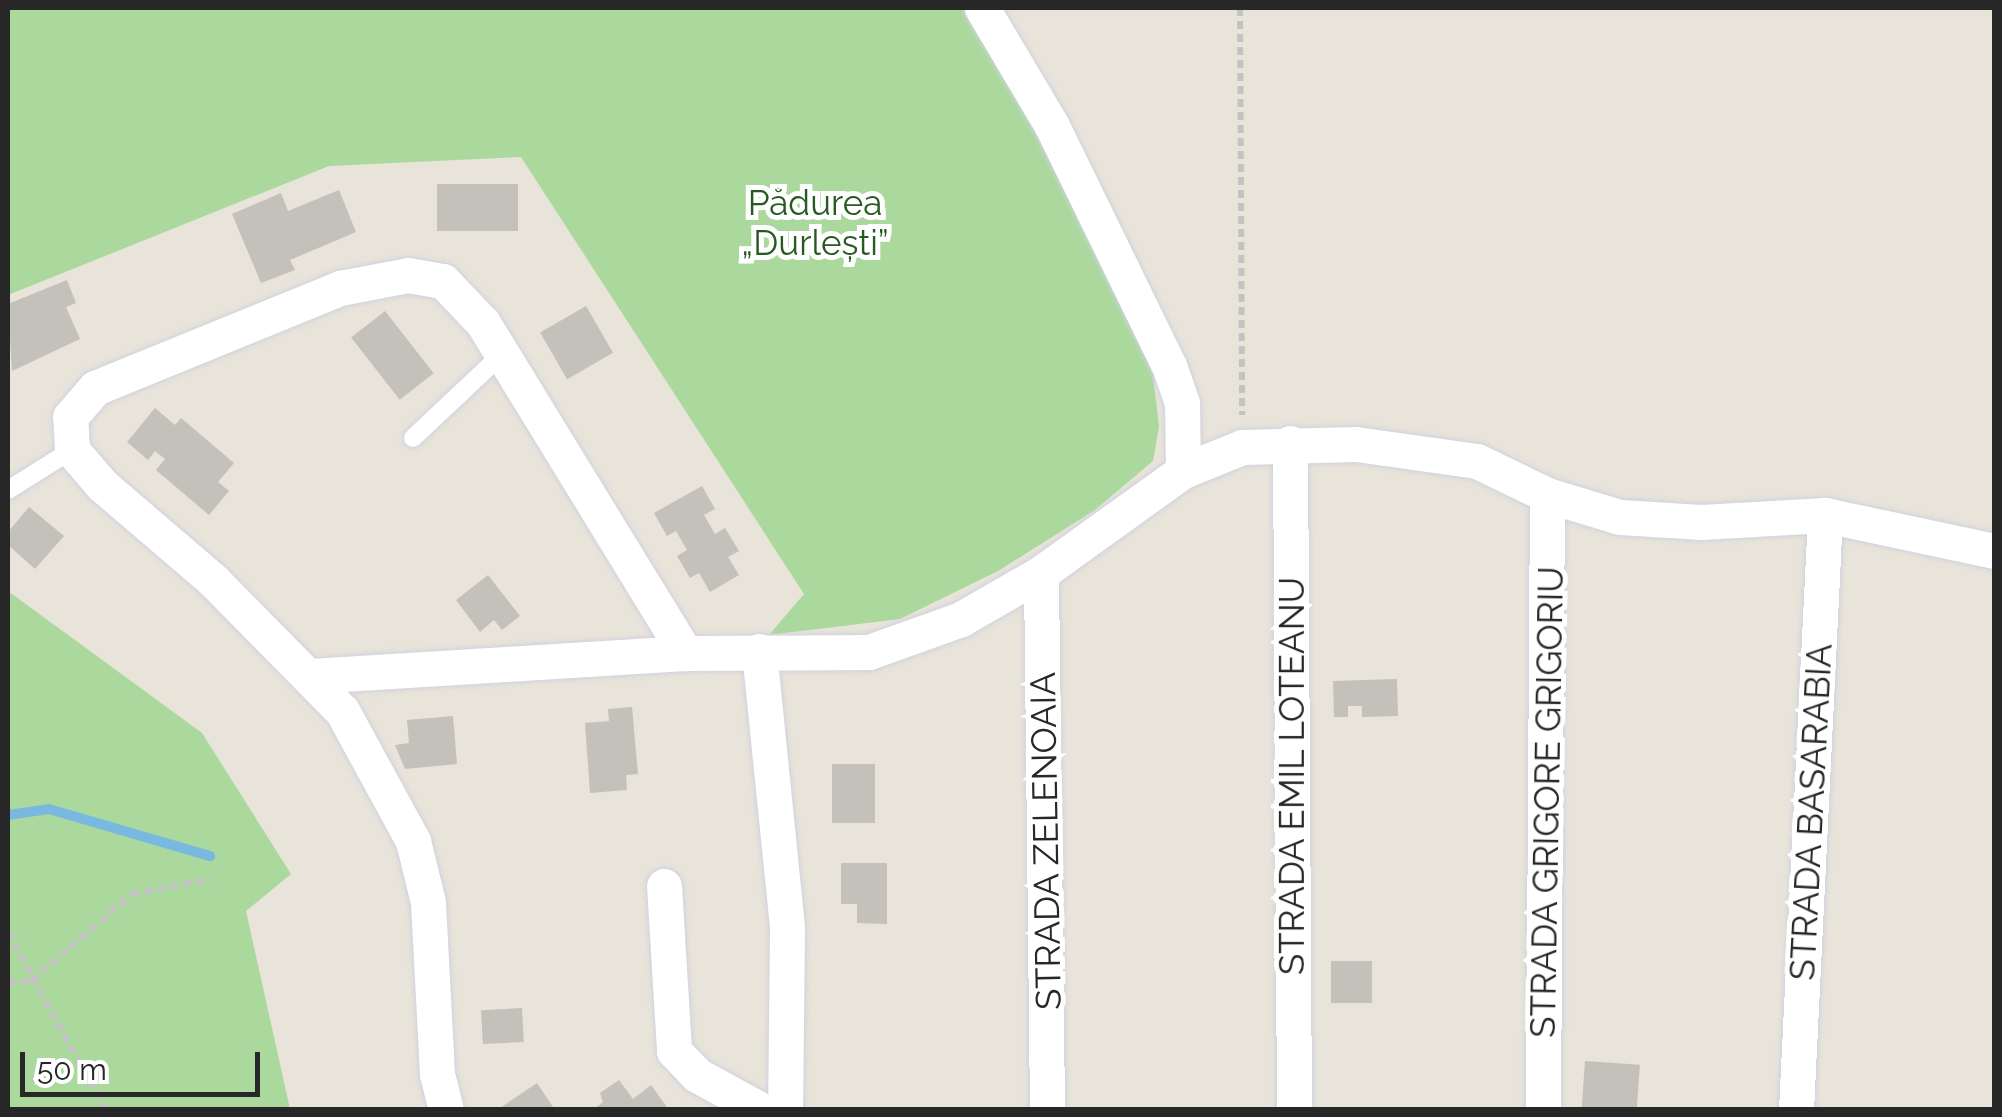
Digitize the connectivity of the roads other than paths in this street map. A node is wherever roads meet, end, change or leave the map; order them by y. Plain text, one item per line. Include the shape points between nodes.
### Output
1 (982, 8) edge
2 (502, 354) junction
3 (412, 438) dead end
4 (1290, 443) junction
5 (72, 450) junction
6 (1183, 471) junction
7 (8, 490) edge
8 (1547, 495) junction
9 (1825, 516) junction
10 (1994, 551) edge
11 (1040, 574) junction
12 (759, 652) junction
13 (685, 653) junction
14 (310, 676) junction
15 (664, 886) dead end
16 (446, 1110) edge
17 (760, 1110) edge
18 (784, 1110) edge
19 (1046, 1110) edge
20 (1294, 1110) edge
21 (1543, 1110) edge
22 (1796, 1110) edge

1 - 6 street via 1052,126 1168,366 1182,403
2 - 3 lane
2 - 5 street via 465,298 443,282 408,274 340,288 95,388 70,417
2 - 13 street
4 - 6 street via 1242,446
4 - 8 street via 1441,452
4 - 20 street, STRADA EMIL LOTEANU
5 - 7 lane
5 - 14 street
6 - 11 street
8 - 9 street via 1653,522
8 - 21 street, STRADA GRIGORE GRIGORIU
9 - 10 street
9 - 22 street, STRADA BASARABIA
11 - 12 street via 908,642 869,652
11 - 19 street, STRADA ZELENOAIA
12 - 13 street
12 - 18 street via 787,928
13 - 14 street
14 - 16 street via 342,711 422,860 437,1074
15 - 17 street via 674,1051 697,1075

